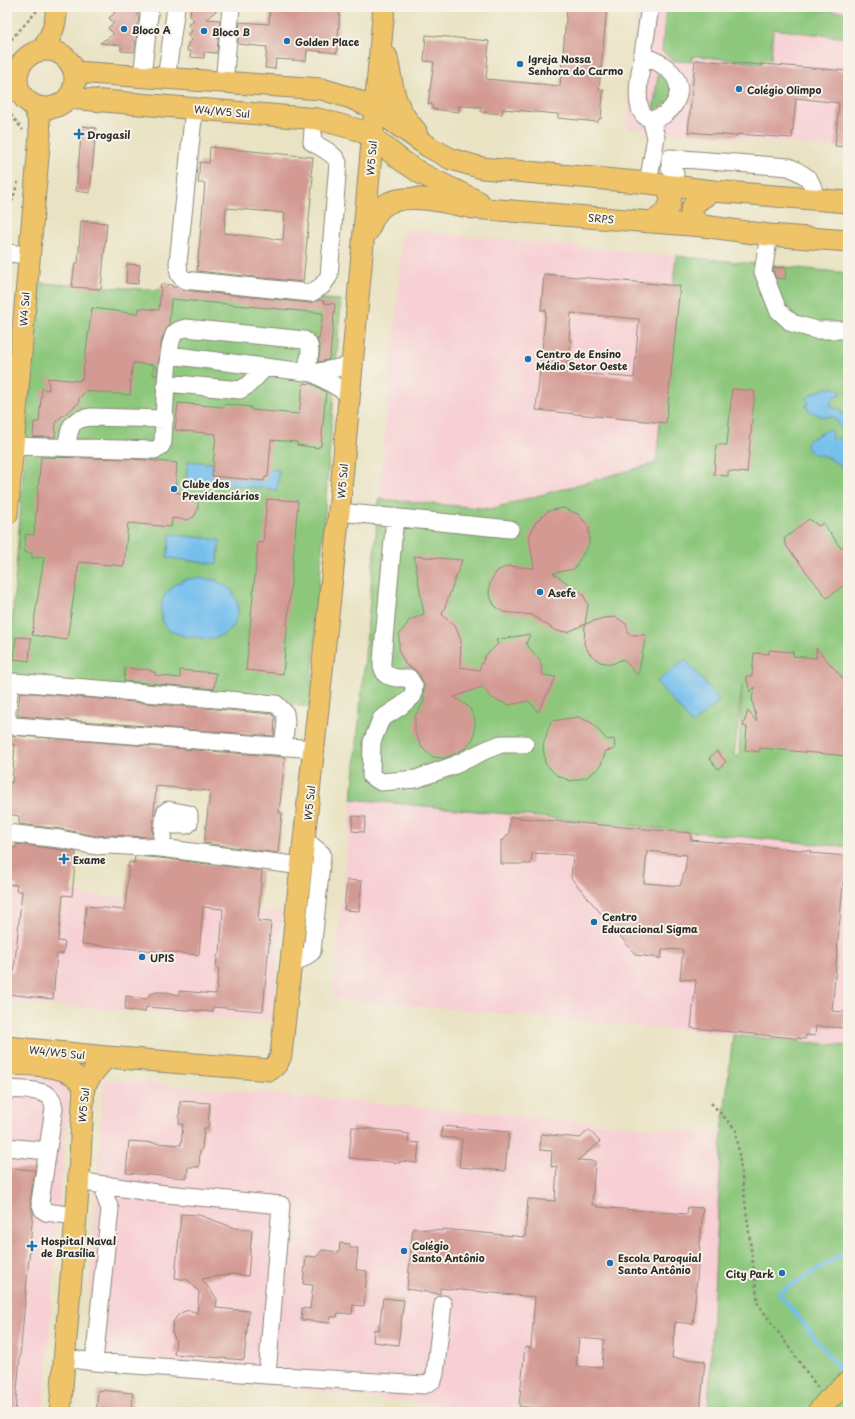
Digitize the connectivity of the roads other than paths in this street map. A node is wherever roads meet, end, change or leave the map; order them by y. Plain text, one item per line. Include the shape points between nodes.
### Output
1 (57, 7) edge
2 (150, 7) edge
3 (176, 7) edge
4 (231, 7) edge
5 (384, 7) edge
6 (650, 7) edge
7 (381, 43) junction
8 (42, 50) junction
9 (642, 56) junction
10 (14, 65) edge
11 (75, 72) junction
12 (142, 77) junction
13 (166, 79) junction
14 (224, 83) junction
15 (322, 89) junction
16 (20, 98) edge
17 (68, 98) junction
18 (194, 109) junction
19 (375, 109) junction
20 (316, 119) junction
21 (651, 119) junction
22 (373, 138) junction
23 (429, 147) junction
24 (662, 184) junction
25 (713, 191) junction
26 (815, 199) junction
27 (848, 202) edge
28 (497, 210) junction
29 (654, 222) junction
30 (703, 226) junction
31 (769, 235) junction
32 (848, 241) edge
33 (363, 243) junction
34 (7, 253) edge
35 (28, 256) junction
36 (848, 330) edge
37 (169, 354) junction
38 (352, 365) junction
39 (266, 367) junction
40 (309, 372) junction
41 (166, 384) junction
42 (349, 394) junction
43 (165, 419) junction
44 (12, 439) edge
45 (66, 447) junction
46 (339, 512) junction
47 (7, 514) edge
48 (395, 518) junction
49 (510, 529) dead end
50 (8, 693) edge
51 (525, 744) dead end
52 (283, 747) junction
53 (315, 750) junction
54 (164, 825) dead end
55 (7, 833) edge
56 (304, 839) junction
57 (161, 848) junction
58 (302, 866) junction
59 (290, 967) junction
60 (7, 1047) edge
61 (107, 1058) junction
62 (7, 1064) edge
63 (84, 1086) junction
64 (7, 1089) edge
65 (7, 1147) edge
66 (47, 1151) junction
67 (78, 1186) junction
68 (108, 1197) junction
69 (75, 1216) junction
70 (443, 1304) dead end
71 (95, 1354) junction
72 (65, 1358) junction
73 (267, 1375) junction
74 (848, 1376) edge
75 (848, 1382) edge
76 (823, 1406) edge
77 (60, 1412) edge

1 - 8 main road via 52,35
2 - 12 street
3 - 13 street
4 - 14 street
5 - 7 main road, W5 Sul
6 - 9 street
7 - 19 main road, W5 Sul
7 - 23 main road via 401,112
8 - 10 main road
8 - 11 main road via 56,51 64,56
9 - 21 street via 639,104 641,113
9 - 21 street via 655,61 674,74 679,87 673,107 664,115
10 - 16 main road via 18,72
11 - 12 main road
11 - 17 main road via 73,90
12 - 13 main road
13 - 14 main road
14 - 15 main road
15 - 19 main road
15 - 20 main road via 328,102 325,110
16 - 17 main road via 43,109 61,105
16 - 35 main road, W4 Sul via 39,121 40,134
17 - 18 main road, W4/W5 Sul
18 - 20 main road, W4/W5 Sul
18 - 20 street via 178,256 179,274 184,280 310,293 322,286 329,276 338,163 334,155 312,142
19 - 22 main road, W5 Sul
19 - 23 main road
20 - 22 main road, W4/W5 Sul via 359,130
21 - 24 street
22 - 28 main road, SRPS via 422,174
22 - 33 main road, W5 Sul
23 - 24 main road via 451,159 482,168
24 - 25 main road
24 - 26 street via 675,174 670,168 670,158 790,167 810,179 814,186
24 - 29 main road via 669,191 671,202 662,217
25 - 26 main road
25 - 30 main road via 696,202 690,212 693,219
26 - 27 main road
28 - 29 main road, SRPS
28 - 33 main road via 415,199 395,201 382,207 378,212
29 - 30 main road, SRPS
30 - 31 main road, SRPS
31 - 32 main road, SRPS
31 - 36 street via 763,272 778,310 792,323 816,330
33 - 38 main road, W5 Sul
34 - 35 street
35 - 44 main road, W4 Sul
37 - 39 street
37 - 40 street via 175,333 186,328 298,338 308,342 310,347
37 - 41 street
38 - 40 street
38 - 42 main road, W5 Sul
39 - 40 street
39 - 41 street via 240,390
40 - 42 street
41 - 43 street
42 - 46 main road, W5 Sul
43 - 45 street via 83,418 71,426
43 - 45 street via 162,444 155,450
44 - 45 street
44 - 47 main road, W4 Sul
46 - 48 street
46 - 53 main road, W5 Sul
48 - 49 street
48 - 51 street via 382,667 386,675 409,678 414,686 413,696 381,719 372,742 371,776 381,782 416,779 501,744
50 - 52 street via 7,720 14,726
50 - 52 street via 10,685 15,682 276,704 285,712
52 - 53 street
53 - 56 main road, W5 Sul
54 - 57 street
55 - 57 street via 96,846
56 - 58 main road, W5 Sul
56 - 59 street via 322,854 312,952
57 - 58 street
58 - 59 main road, W5 Sul
59 - 61 main road, W5 Sul via 280,1061 270,1070
60 - 61 main road, W4/W5 Sul
61 - 63 main road, W5 Sul
62 - 63 main road, W4/W5 Sul via 66,1071
63 - 67 main road, W5 Sul
64 - 66 street via 41,1092 52,1100 54,1108
65 - 66 street
66 - 69 street via 40,1202 43,1210
67 - 68 street
67 - 69 main road, W5 Sul
68 - 71 street
68 - 73 street via 156,1193 281,1205
69 - 72 main road, W5 Sul
70 - 73 street via 436,1374 424,1385
71 - 72 street
71 - 73 street
72 - 77 main road, W5 Sul
74 - 76 street
75 - 76 main road

